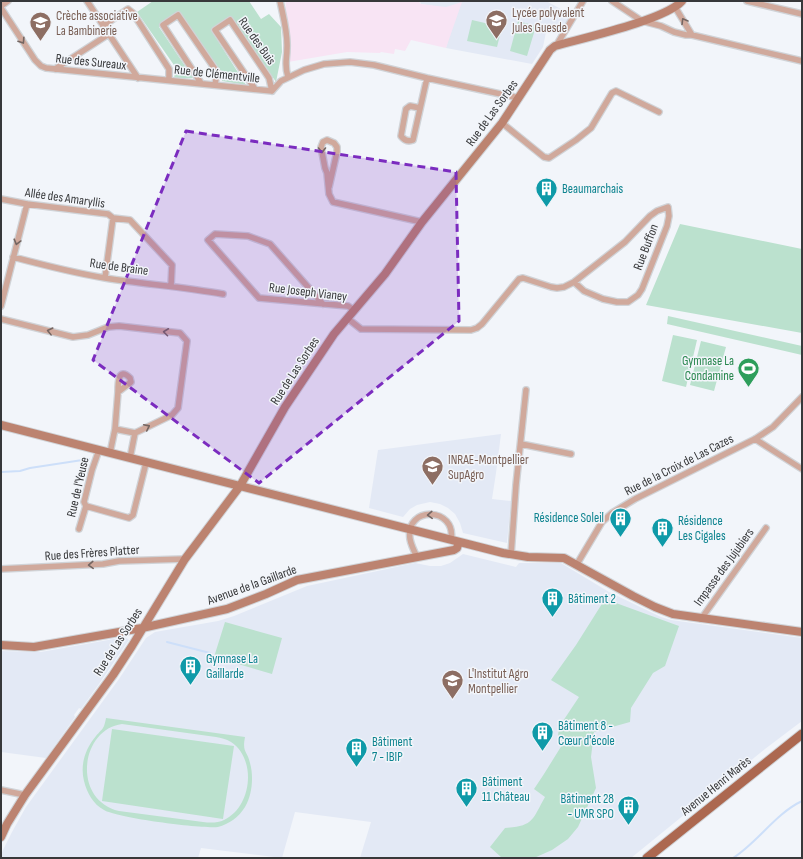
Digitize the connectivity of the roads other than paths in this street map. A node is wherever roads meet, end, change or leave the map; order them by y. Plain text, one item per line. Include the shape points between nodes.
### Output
1 (8, 1) edge
2 (87, 1) edge
3 (280, 1) edge
4 (584, 1) edge
5 (612, 1) edge
6 (682, 1) edge
7 (747, 1) edge
8 (1, 7) edge
9 (675, 8) junction
10 (661, 14) junction
11 (802, 14) edge
12 (642, 21) junction
13 (103, 26) junction
14 (661, 26) junction
15 (109, 34) junction
16 (692, 35) junction
17 (556, 46) junction
18 (802, 61) edge
19 (55, 69) junction
20 (288, 77) junction
21 (138, 78) junction
22 (427, 78) junction
23 (168, 80) junction
24 (201, 83) junction
25 (215, 85) junction
26 (255, 89) junction
27 (272, 91) junction
28 (519, 98) junction
29 (420, 108) junction
30 (659, 112) dead end
31 (502, 123) junction
32 (329, 187) junction
33 (1, 199) edge
34 (27, 204) junction
35 (113, 218) junction
36 (422, 222) junction
37 (13, 257) junction
38 (105, 278) junction
39 (574, 282) junction
40 (171, 286) junction
41 (223, 294) dead end
42 (323, 304) junction
43 (1, 306) edge
44 (354, 310) junction
45 (347, 318) junction
46 (1, 319) edge
47 (526, 390) dead end
48 (118, 392) dead end
49 (802, 397) edge
50 (800, 403) edge
51 (1, 425) edge
52 (115, 429) junction
53 (135, 433) junction
54 (755, 439) junction
55 (520, 444) junction
56 (99, 450) junction
57 (110, 453) junction
58 (571, 454) dead end
59 (130, 458) junction
60 (146, 463) junction
61 (802, 469) edge
62 (240, 486) junction
63 (86, 506) junction
64 (766, 528) dead end
65 (79, 529) dead end
66 (411, 530) junction
67 (451, 540) junction
68 (460, 542) junction
69 (511, 555) junction
70 (417, 557) junction
71 (185, 559) junction
72 (577, 564) junction
73 (1, 569) edge
74 (701, 618) junction
75 (142, 628) junction
76 (802, 632) edge
77 (1, 645) edge
78 (802, 734) edge
79 (1, 790) edge
80 (25, 795) junction
81 (1, 837) edge
82 (647, 858) edge

1 - 8 street
2 - 13 street
3 - 20 street via 286,32 285,65
4 - 17 street
5 - 12 street
6 - 9 street
7 - 11 street
8 -> 19 street, Rue des Sureaux via 38,63 46,68
9 - 10 street
16 -> 9 street
10 - 12 street
10 - 14 street
12 - 14 street
12 - 17 street
13 - 15 street
13 - 23 street via 128,9 133,13 169,69
14 - 16 street via 674,32
15 - 19 street
15 - 21 street
16 - 18 street
17 - 28 street, Rue de Las Sorbes via 550,50
19 - 21 street, Rue des Sureaux
20 - 22 street, Rue de Clémentville via 324,64 350,62
20 - 27 street, Rue de Clémentville
21 - 23 street, Rue de Clémentville
22 - 28 street, Rue de Clémentville
22 - 29 street
23 - 24 street, Rue de Clémentville
24 - 25 street, Rue de Clémentville
24 - 25 street via 162,25 178,15 217,72
25 - 26 street, Rue de Clémentville
26 - 27 street, Rue de Clémentville
26 - 27 street, Rue des Buis via 215,30 230,20 269,78
28 - 31 street, Rue de Las Sorbes
29 - 29 street via 410,106 406,109 401,136 404,139 414,140
30 - 31 street via 616,92 612,93 591,128 549,158 544,157
31 - 36 street, Rue de Las Sorbes
32 -> 32 street via 337,149 334,143 327,140 321,147
32 - 36 street via 330,197 335,203
33 - 34 street, Allée des Amaryllis
34 - 35 street, Allée des Amaryllis via 108,214
34 -> 37 street
35 - 38 street, Allée des Amaryllis
35 - 40 street via 130,220 172,265
36 - 44 street, Rue de Las Sorbes via 385,274
37 - 38 street, Rue de Braine
37 - 43 street
38 - 40 street, Rue de Braine
39 - 39 street, Rue Buffon via 584,291 602,299 628,302 634,298 642,289 667,226 668,207 656,211 625,242
39 - 45 street, Rue Buffon via 557,288 519,279 482,324 471,330 361,329
40 - 41 street, Rue de Braine
42 - 42 street, Rue Joseph Vianey via 259,298 208,240 214,234 248,236 270,244
42 - 44 street, Rue Joseph Vianey via 348,306
44 - 45 street, Rue de Las Sorbes
45 - 62 street, Rue de Las Sorbes via 285,407
53 -> 46 street via 172,415 178,408 187,341 180,333 119,326 73,337
47 - 55 street
48 - 52 street
49 - 50 street, Rue de la Croix de Las Cazes
50 - 54 street, Rue de la Croix de Las Cazes
51 - 56 street
52 - 53 street
52 - 57 street
53 - 59 street
54 - 61 street
54 - 72 street, Rue de la Croix de Las Cazes via 612,513 602,522
55 - 58 street
55 - 69 street
56 - 57 street
56 - 63 street, Rue de l'Yeuse via 84,502
57 - 59 street
59 - 60 street
60 - 62 street
60 - 63 street via 133,515 130,518
62 - 66 street
62 - 71 street, Rue de Las Sorbes
63 - 65 street, Rue de l'Yeuse
64 - 74 street, Impasse des Jujubiers
66 - 67 street
67 -> 66 street via 451,531 446,521 434,514 416,519
66 - 70 street via 410,540
67 - 68 street
68 - 69 street
68 - 70 street, Avenue de la Gaillarde via 454,550
69 - 72 street via 564,558
70 - 75 street, Avenue de la Gaillarde via 297,580 227,609
71 -> 73 street, Rue des Frères Platter
71 - 75 street, Rue de Las Sorbes
72 - 74 street via 655,607 673,614
74 - 76 street
75 - 77 street, Avenue de la Gaillarde via 34,647
75 - 80 street, Rue de Las Sorbes via 113,675
78 - 82 main road, Avenue Henri Marès
79 - 80 street
80 - 81 street, Rue de Las Sorbes

